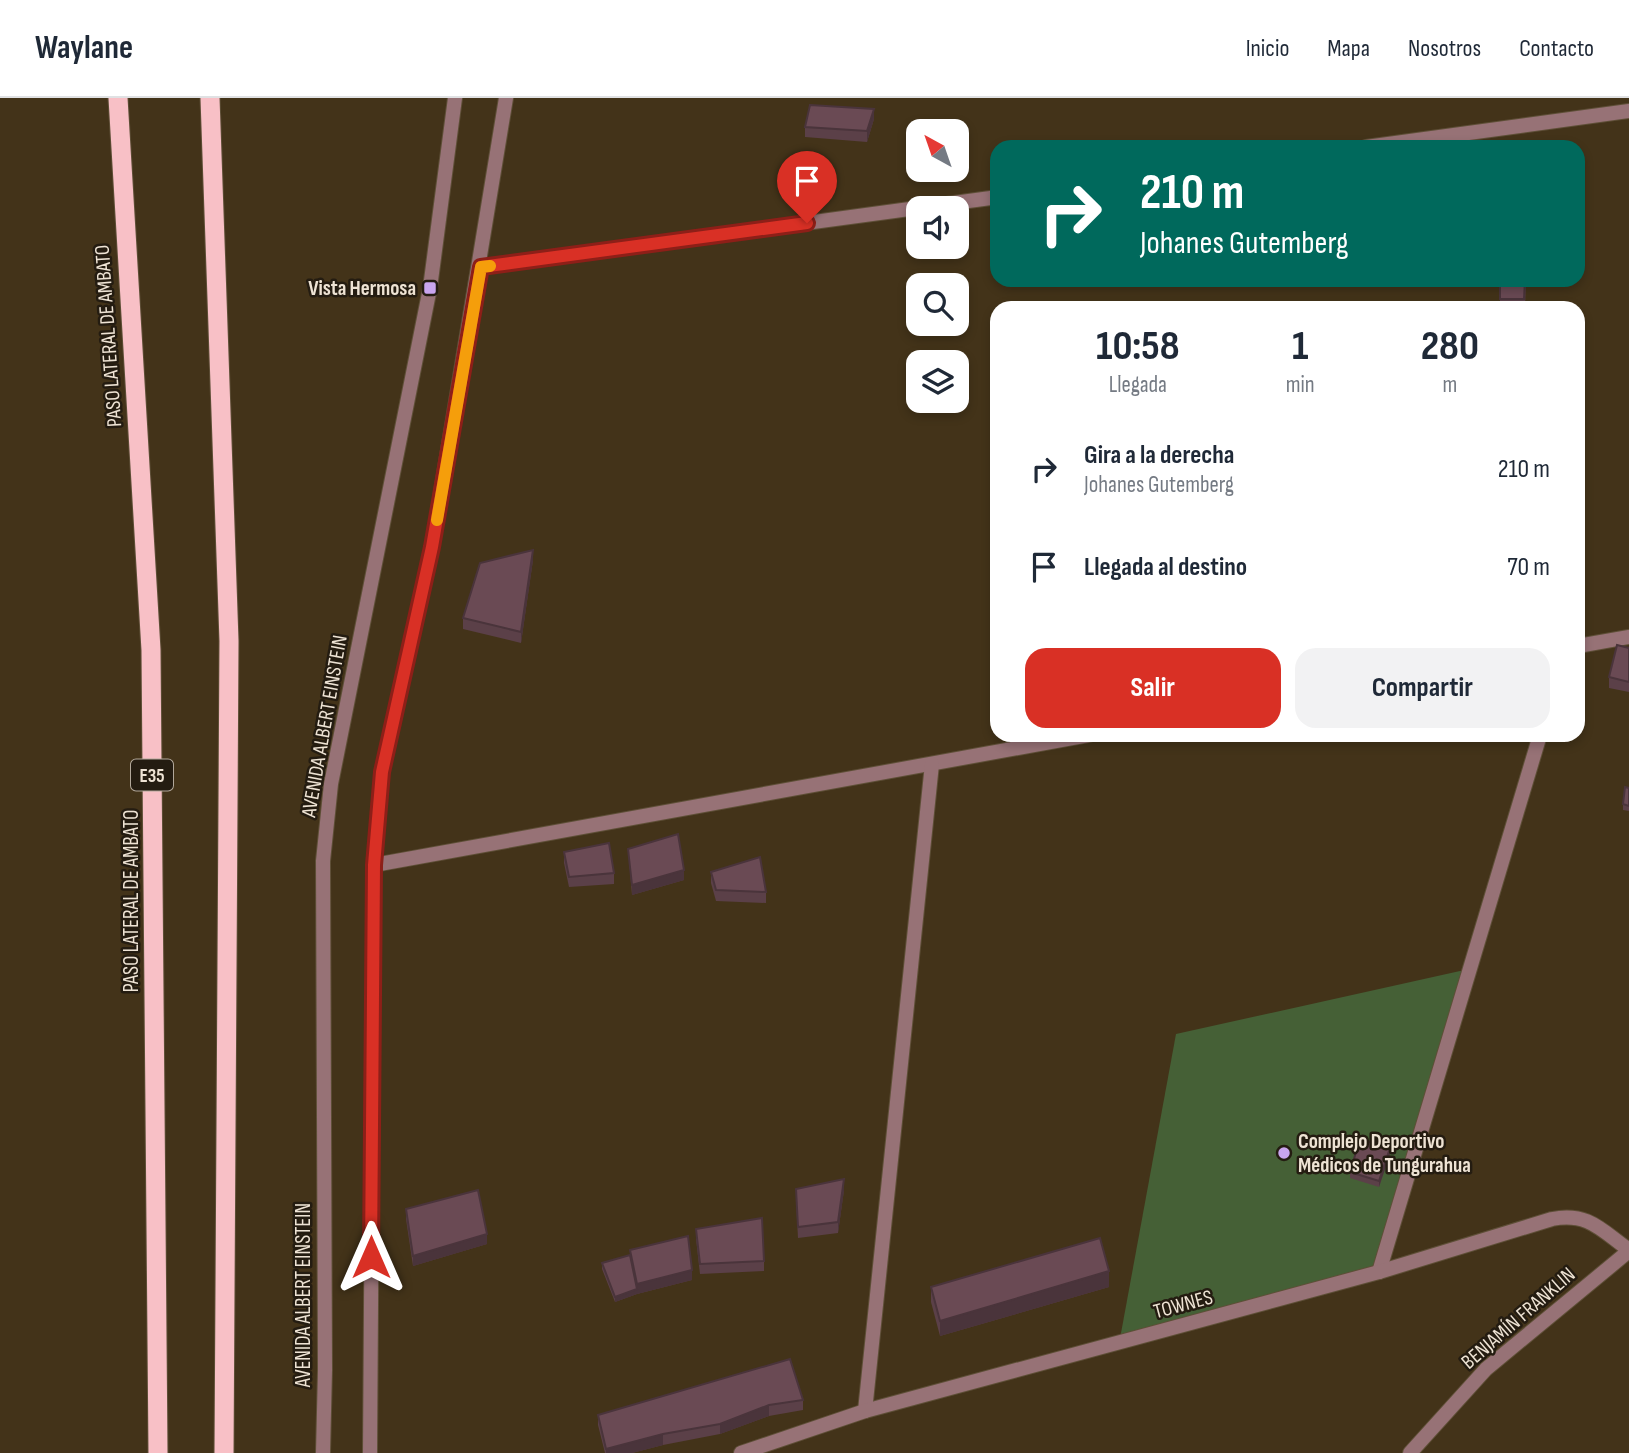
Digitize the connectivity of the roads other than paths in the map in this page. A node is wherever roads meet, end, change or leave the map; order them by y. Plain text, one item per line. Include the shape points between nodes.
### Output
1 (118, 98) edge
2 (210, 98) edge
3 (455, 98) edge
4 (506, 98) edge
5 (1629, 111) edge
6 (1417, 140) edge
7 (990, 198) edge
8 (481, 267) junction
9 (1629, 637) edge
10 (1585, 645) edge
11 (1051, 742) edge
12 (1538, 742) edge
13 (932, 764) junction
14 (374, 865) junction
15 (1629, 1251) edge
16 (1379, 1272) junction
17 (864, 1411) junction
18 (158, 1453) edge
19 (224, 1453) edge
20 (323, 1453) edge
21 (370, 1453) edge
22 (741, 1453) edge
23 (1410, 1453) edge

1 - 18 highway, PASO LATERAL DE AMBATO / E35 via 151,650
2 - 19 highway via 229,641
3 - 20 street, AVENIDA ALBERT EINSTEIN via 430,288 331,784 323,886
4 - 8 street
5 - 6 street
7 - 8 street
8 - 14 street via 432,547 382,772
9 - 10 street
11 - 13 street
12 - 16 street
13 - 14 street
13 - 17 street
14 - 21 street
15 - 16 street, TOWNES via 1592,1223 1573,1215
15 - 23 street, BENJAMÍN FRANKLIN via 1486,1369
16 - 17 street, TOWNES
17 - 22 street, TOWNES

